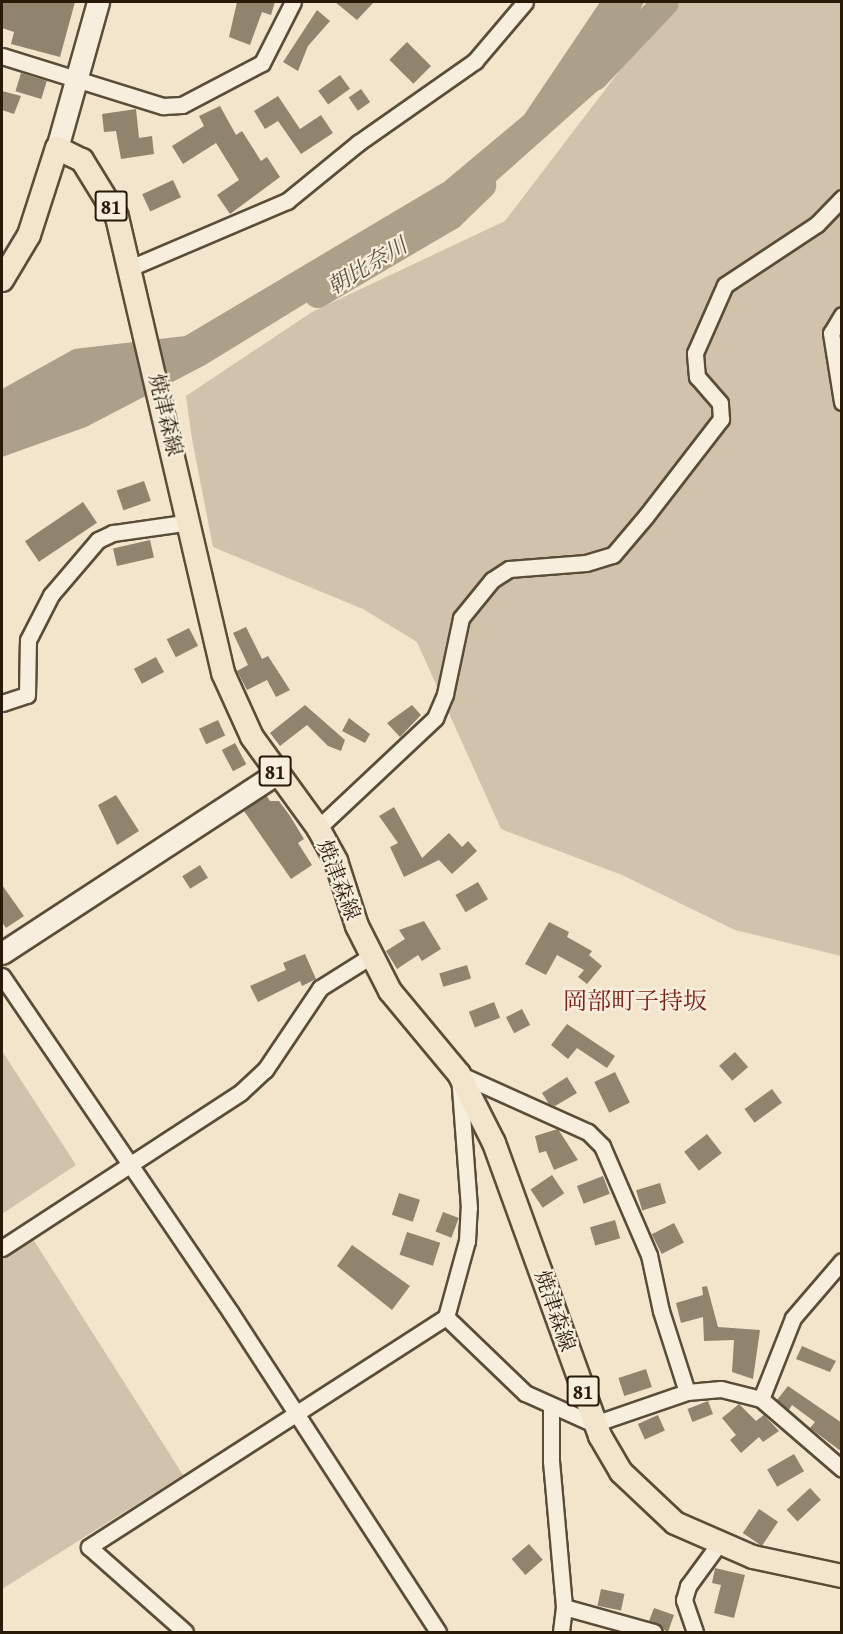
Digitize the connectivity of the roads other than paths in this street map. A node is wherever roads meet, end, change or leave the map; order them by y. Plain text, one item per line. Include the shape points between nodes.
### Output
1 (98, 2) edge
2 (293, 2) edge
3 (525, 2) edge
4 (2, 56) edge
5 (76, 76) junction
6 (57, 148) junction
7 (842, 198) edge
8 (133, 277) junction
9 (2, 280) edge
10 (842, 315) edge
11 (839, 351) edge
12 (842, 402) edge
13 (190, 522) junction
14 (2, 703) edge
15 (277, 773) junction
16 (318, 828) junction
17 (2, 953) edge
18 (371, 956) junction
19 (2, 976) edge
20 (459, 1074) junction
21 (128, 1164) junction
22 (2, 1248) edge
23 (842, 1261) edge
24 (446, 1317) junction
25 (687, 1392) junction
26 (761, 1399) junction
27 (551, 1408) junction
28 (296, 1415) junction
29 (594, 1424) junction
30 (842, 1469) edge
31 (718, 1545) junction
32 (842, 1576) edge
33 (564, 1607) junction
34 (185, 1632) edge
35 (438, 1632) edge
36 (561, 1632) edge
37 (654, 1632) edge
38 (695, 1632) edge

1 - 5 street
2 - 5 street via 262,63 182,105 163,106
3 - 8 street via 475,61 358,143 287,201
4 - 5 street
5 - 6 street
6 - 8 main road, 焼津森線 / 81 via 82,160 105,192
6 - 9 main road via 29,235
7 - 16 street via 818,224 725,285 695,353 697,377 720,403 721,419 646,516 613,555 586,563 509,569 492,580 461,618 445,694 435,718
8 - 13 main road, 焼津森線 / 81
10 - 11 street via 831,333
11 - 12 street
13 - 14 street via 113,533 98,540 51,595 28,640 27,696
13 - 15 main road, 焼津森線 / 81 via 223,673 252,737
15 - 16 main road, 焼津森線 / 81
15 - 17 street
16 - 18 main road, 焼津森線 / 81
18 - 20 main road, 焼津森線 / 81 via 390,991
18 - 21 street via 321,988 265,1070 241,1092
19 - 21 street
20 - 24 street via 469,1208 467,1241
20 - 25 street via 588,1132 602,1146 649,1255 661,1311
20 - 29 main road, 焼津森線 / 81 via 505,1170
21 - 22 street
21 - 28 street
23 - 26 street via 793,1318
24 - 27 street via 525,1393
24 - 28 street
25 - 26 street via 721,1389
25 - 29 street
26 - 30 street
27 - 29 street
27 - 33 street
28 - 34 street via 89,1547
28 - 35 street
29 - 31 main road, 焼津森線 / 81 via 621,1472 643,1496 675,1523
31 - 32 main road, 焼津森線 / 81
31 - 38 street via 688,1586 684,1600
33 - 36 street
33 - 37 street

